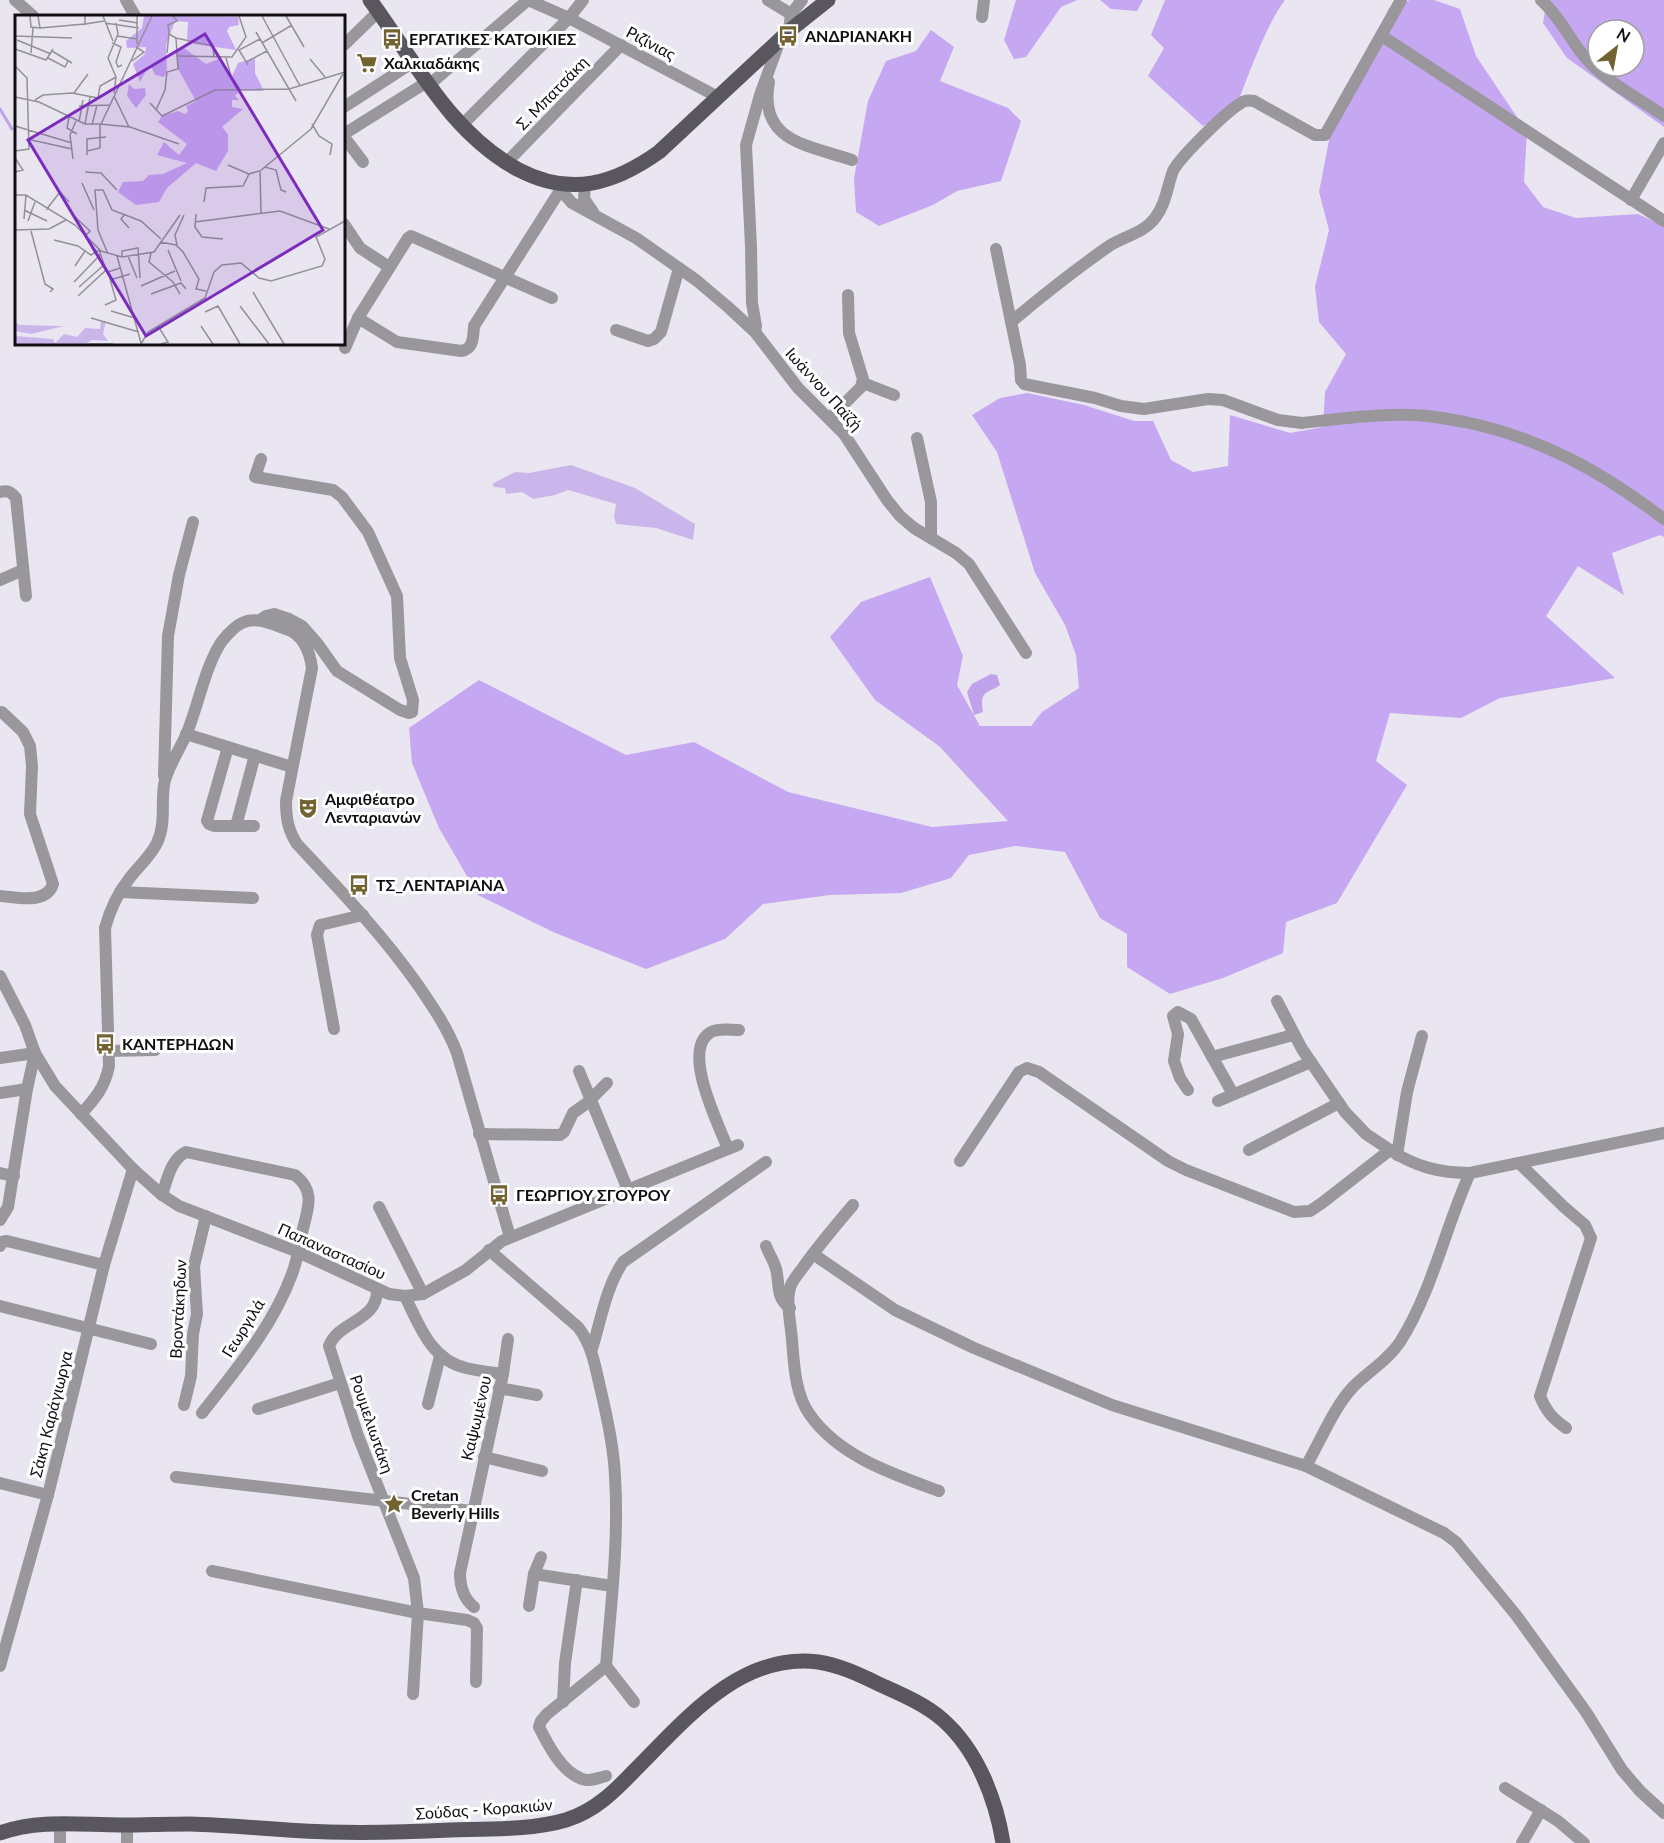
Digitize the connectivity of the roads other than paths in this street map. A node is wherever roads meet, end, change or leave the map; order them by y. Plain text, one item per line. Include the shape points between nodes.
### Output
1 (15, 0) edge
2 (126, 0) edge
3 (528, 0) edge
4 (582, 0) edge
5 (768, 0) edge
6 (802, 0) edge
7 (828, 0) edge
8 (984, 0) edge
9 (1401, 0) edge
10 (1541, 0) edge
11 (374, 6) edge
12 (791, 14) junction
13 (32, 15) edge
14 (134, 15) edge
15 (982, 17) dead end
16 (569, 18) junction
17 (785, 35) junction
18 (1382, 36) junction
19 (345, 44) edge
20 (621, 45) junction
21 (412, 63) junction
22 (771, 66) junction
23 (428, 83) junction
24 (718, 97) junction
25 (345, 106) edge
26 (1664, 116) edge
27 (461, 126) junction
28 (345, 135) edge
29 (345, 137) edge
30 (1664, 143) edge
31 (852, 160) dead end
32 (363, 162) dead end
33 (506, 163) junction
34 (559, 186) junction
35 (582, 196) junction
36 (1631, 200) junction
37 (1664, 221) edge
38 (345, 226) edge
39 (996, 249) dead end
40 (389, 267) junction
41 (679, 268) junction
42 (504, 277) junction
43 (848, 296) dead end
44 (552, 298) dead end
45 (358, 318) junction
46 (1011, 322) junction
47 (616, 330) dead end
48 (755, 332) junction
49 (345, 348) dead end
50 (863, 383) junction
51 (894, 395) dead end
52 (831, 418) junction
53 (917, 438) dead end
54 (261, 459) dead end
55 (0, 492) edge
56 (1664, 519) edge
57 (193, 522) dead end
58 (931, 537) junction
59 (23, 570) junction
60 (0, 580) edge
61 (26, 597) dead end
62 (260, 620) junction
63 (1026, 653) dead end
64 (2, 712) dead end
65 (186, 734) junction
66 (228, 747) junction
67 (255, 755) junction
68 (292, 767) junction
69 (164, 783) junction
70 (236, 826) junction
71 (254, 826) dead end
72 (120, 892) junction
73 (0, 896) edge
74 (253, 897) dead end
75 (363, 915) junction
76 (0, 976) edge
77 (1277, 1002) dead end
78 (334, 1029) dead end
79 (739, 1030) dead end
80 (1293, 1035) junction
81 (1422, 1036) dead end
82 (155, 1050) dead end
83 (108, 1051) junction
84 (35, 1053) junction
85 (1212, 1057) junction
86 (0, 1058) edge
87 (1311, 1062) junction
88 (579, 1071) dead end
89 (608, 1083) dead end
90 (27, 1089) junction
91 (1188, 1089) dead end
92 (0, 1093) edge
93 (1233, 1094) junction
94 (590, 1100) junction
95 (1218, 1101) dead end
96 (1340, 1103) junction
97 (81, 1114) junction
98 (1664, 1133) edge
99 (479, 1134) junction
100 (1249, 1150) dead end
101 (1393, 1153) junction
102 (960, 1161) dead end
103 (766, 1162) dead end
104 (1519, 1163) junction
105 (133, 1169) junction
106 (0, 1173) edge
107 (1470, 1173) junction
108 (14, 1176) junction
109 (628, 1190) junction
110 (162, 1195) junction
111 (853, 1205) dead end
112 (379, 1207) dead end
113 (206, 1216) junction
114 (0, 1220) edge
115 (510, 1237) junction
116 (0, 1246) edge
117 (766, 1246) dead end
118 (489, 1250) junction
119 (297, 1252) junction
120 (813, 1254) junction
121 (104, 1265) junction
122 (377, 1289) junction
123 (423, 1294) junction
124 (405, 1296) junction
125 (0, 1306) edge
126 (790, 1308) junction
127 (90, 1328) junction
128 (508, 1338) dead end
129 (151, 1344) dead end
130 (592, 1349) junction
131 (440, 1356) junction
132 (503, 1374) junction
133 (340, 1383) junction
134 (500, 1388) junction
135 (537, 1395) dead end
136 (428, 1404) dead end
137 (184, 1405) dead end
138 (258, 1409) dead end
139 (202, 1413) dead end
140 (1566, 1428) dead end
141 (484, 1457) junction
142 (1306, 1466) junction
143 (542, 1471) dead end
144 (176, 1477) dead end
145 (0, 1483) edge
146 (939, 1491) dead end
147 (48, 1495) junction
148 (382, 1500) junction
149 (472, 1511) junction
150 (541, 1557) dead end
151 (212, 1572) dead end
152 (534, 1574) junction
153 (577, 1580) junction
154 (612, 1586) junction
155 (528, 1606) dead end
156 (474, 1607) dead end
157 (418, 1613) junction
158 (0, 1666) edge
159 (606, 1666) junction
160 (476, 1682) dead end
161 (413, 1694) dead end
162 (563, 1702) junction
163 (634, 1702) dead end
164 (606, 1776) dead end
165 (1505, 1788) dead end
166 (1541, 1810) junction
167 (1664, 1813) edge
168 (60, 1824) junction
169 (127, 1825) junction
170 (0, 1833) edge
171 (60, 1843) edge
172 (127, 1843) edge
173 (1003, 1843) edge
174 (1522, 1843) edge
175 (1584, 1843) edge

1 - 13 street
2 - 14 street
3 - 16 street, Ριζίνιας
3 - 23 street
4 - 16 street
5 - 12 street
6 - 12 street
7 - 17 main road
8 - 15 street
9 - 18 street
10 - 26 street via 1599,71
11 - 19 street
11 - 21 main road
12 - 17 street
16 - 20 street, Ριζίνιας
16 - 27 street
17 - 22 street
17 - 24 main road
18 - 36 street
18 - 46 street via 1325,135 1315,135 1254,100 1241,102 1174,169 1154,221 1112,244
20 - 24 street, Ριζίνιας
20 - 33 street, Σ. Μπατσάκη
21 - 23 main road
21 - 25 street
22 - 31 street via 768,111 779,131 792,140
22 - 48 street via 746,145
23 - 27 main road
23 - 28 street
24 - 35 main road via 644,163
27 - 33 main road
29 - 32 street
30 - 36 street
33 - 34 main road
34 - 35 main road
34 - 35 street, Ιωάννου Παϊζή via 568,200
34 - 42 street
35 - 41 street, Ιωάννου Παϊζή via 596,215
36 - 37 street
38 - 40 street via 360,248
39 - 46 street
40 - 42 street via 411,236
40 - 45 street
41 - 47 street via 658,337 648,341
41 - 48 street, Ιωάννου Παϊζή
42 - 44 street
42 - 45 street via 474,326 472,345 467,350 397,342
43 - 50 street via 849,333
45 - 49 street
46 - 56 street via 1024,384 1138,408 1222,400 1289,423 1411,415 1491,428 1561,453
48 - 52 street, Ιωάννου Παϊζή via 798,388
50 - 51 street
50 - 52 street
52 - 58 street, Ιωάννου Παϊζή via 894,509 914,528
53 - 58 street via 929,494
54 - 62 street via 255,477 333,490 364,526 397,596 400,658 413,700 412,712 400,710 337,671 302,626 274,614
55 - 59 street via 7,490 16,498
57 - 69 street via 168,636
58 - 63 street, Ιωάννου Παϊζή via 974,570
59 - 60 street
59 - 61 street
62 - 65 street via 240,623 222,642
62 - 68 street via 290,630 300,638 310,656 312,668
64 - 73 street via 23,732 30,746 30,814 53,884 39,898
65 - 66 street
65 - 69 street
66 - 67 street
66 - 70 street via 207,821 214,826
67 - 68 street
67 - 70 street
68 - 75 street via 286,801 291,834
69 - 72 street via 163,825 157,843
70 - 71 street
72 - 74 street
72 - 83 street via 105,928
75 - 78 street via 320,925 318,929
75 - 99 street via 444,1023
76 - 84 street, Παπαναστασίου
77 - 80 street
79 - 109 street, Παπαναστασίου via 708,1034 699,1056 709,1101 733,1147
80 - 85 street
80 - 87 street
81 - 101 street
82 - 83 street
83 - 97 street via 106,1082
84 - 86 street
84 - 90 street
84 - 97 street, Παπαναστασίου via 54,1086
85 - 91 street via 1191,1019 1175,1014 1178,1034 1174,1061
85 - 93 street
87 - 93 street
87 - 96 street
88 - 94 street
89 - 94 street
90 - 92 street
90 - 108 street
93 - 95 street
94 - 99 street via 573,1113 560,1135
94 - 109 street
96 - 100 street
96 - 101 street via 1366,1134
97 - 105 street, Παπαναστασίου
98 - 104 street
99 - 115 street
101 - 102 street via 1322,1203 1294,1212 1168,1161 1039,1072 1027,1068 1019,1072
101 - 107 street via 1431,1170
103 - 130 street via 623,1262 610,1286
104 - 107 street
104 - 140 street via 1585,1225 1590,1238 1540,1396 1552,1418
105 - 110 street, Παπαναστασίου
105 - 121 street, Σάκη Καράγιωργα
106 - 108 street
107 - 142 street via 1419,1310 1398,1345 1352,1388
108 - 114 street via 8,1207
109 - 115 street, Παπαναστασίου
110 - 113 street, Παπαναστασίου
110 - 119 street, Γεωργιλά via 174,1162 186,1152 294,1175 302,1181 309,1197
111 - 120 street
112 - 123 street
113 - 119 street, Παπαναστασίου
113 - 137 street, Βροντάκηδων via 194,1266 197,1314
115 - 118 street, Παπαναστασίου
116 - 121 street via 7,1241
117 - 126 street via 776,1270 780,1296
118 - 123 street, Παπαναστασίου via 465,1270
118 - 130 street via 578,1327
119 - 122 street, Παπαναστασίου
119 - 139 street, Γεωργιλά via 292,1274 267,1326
120 - 126 street via 792,1283
120 - 142 street via 885,1305 974,1348 1112,1405
121 - 127 street, Σάκη Καράγιωργα
122 - 124 street, Παπαναστασίου
122 - 133 street, Ρουμελιωτάκη via 376,1304 359,1321 333,1337 329,1346
123 - 124 street, Παπαναστασίου
124 - 131 street via 423,1333
125 - 127 street
126 - 146 street via 795,1370 810,1414 865,1462
127 - 129 street
127 - 147 street, Σάκη Καράγιωργα
128 - 132 street, Καψωμένου
130 - 154 street via 615,1477
131 - 132 street via 464,1368
131 - 136 street
132 - 134 street, Καψωμένου
133 - 138 street
133 - 148 street, Ρουμελιωτάκη
134 - 135 street
134 - 141 street, Καψωμένου
141 - 143 street
141 - 149 street, Καψωμένου
142 - 167 street via 1456,1542 1551,1662 1622,1770
144 - 148 street
145 - 147 street
147 - 158 street, Σάκη Καράγιωργα
148 - 149 street
148 - 157 street, Ρουμελιωτάκη via 408,1559
149 - 156 street, Καψωμένου via 460,1584
150 - 152 street
151 - 157 street
152 - 153 street
152 - 155 street
153 - 154 street
153 - 162 street
154 - 159 street
157 - 160 street via 474,1623 478,1634
157 - 161 street, Ρουμελιωτάκη
159 - 162 street
159 - 163 street
162 - 164 street via 541,1721 542,1733 570,1772 590,1780
165 - 166 street
166 - 174 street
166 - 175 street
168 - 169 main road, Σούδας - Κορακιών
168 - 170 main road, Σούδας - Κορακιών via 30,1825
168 - 171 street
169 - 172 street
169 - 173 main road, Σούδας - Κορακιών via 408,1832 565,1821 591,1810 610,1795 724,1687 753,1671 801,1661 819,1662 865,1677 942,1720 966,1746 982,1775

